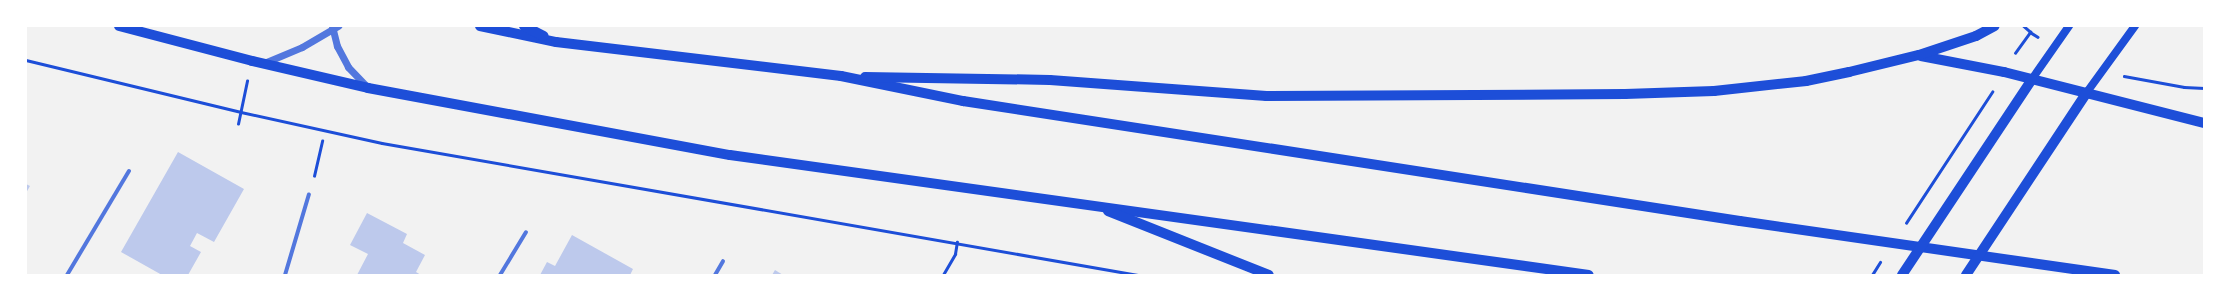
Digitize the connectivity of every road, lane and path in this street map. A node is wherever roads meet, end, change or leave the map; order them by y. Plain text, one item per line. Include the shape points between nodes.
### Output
1 (119, 26) edge
2 (480, 26) edge
3 (524, 26) edge
4 (1995, 26) edge
5 (2023, 26) edge
6 (2069, 26) edge
7 (2135, 26) edge
8 (334, 27) edge
9 (2030, 32) junction
10 (2038, 37) dead end
11 (556, 42) junction
12 (1919, 55) junction
13 (2012, 58) dead end
14 (26, 60) edge
15 (264, 64) junction
16 (2119, 75) dead end
17 (841, 76) junction
18 (2032, 79) junction
19 (248, 81) dead end
20 (368, 88) junction
21 (2204, 88) edge
22 (1992, 91) dead end
23 (2087, 92) junction
24 (241, 112) junction
25 (2204, 123) edge
26 (238, 124) dead end
27 (322, 141) dead end
28 (129, 171) dead end
29 (309, 194) joint
30 (1094, 205) junction
31 (1902, 229) dead end
32 (526, 232) dead end
33 (957, 242) junction
34 (1884, 255) dead end
35 (723, 262) dead end
36 (67, 275) edge
37 (285, 275) edge
38 (500, 275) edge
39 (715, 275) edge
40 (943, 275) edge
41 (1138, 275) edge
42 (1269, 275) edge
43 (1589, 275) edge
44 (1872, 275) edge
45 (1902, 275) edge
46 (1966, 275) edge
47 (2115, 275) edge

1 - 15 main road
2 - 11 main road
3 - 11 main road
4 - 12 main road via 1976,36
5 - 9 path
6 - 18 main road
7 - 23 main road
8 - 15 street
8 - 20 street via 348,67
9 - 10 path
9 - 13 path
11 - 17 main road
12 - 17 main road via 1806,81 1714,91 1626,94 1266,96 1050,80
12 - 18 main road
14 - 24 path
15 - 20 main road
16 - 21 path via 2184,87
17 - 47 main road via 963,101 1740,221
18 - 23 main road
18 - 45 main road
19 - 24 path
20 - 30 main road via 730,155
22 - 31 path
23 - 25 main road
23 - 46 main road
24 - 26 path
24 - 33 path via 501,165
27 - 29 path
28 - 36 street
29 - 37 street
30 - 42 main road
30 - 43 main road
32 - 38 street
33 - 40 path via 955,254
33 - 41 path
34 - 44 path
35 - 39 street

